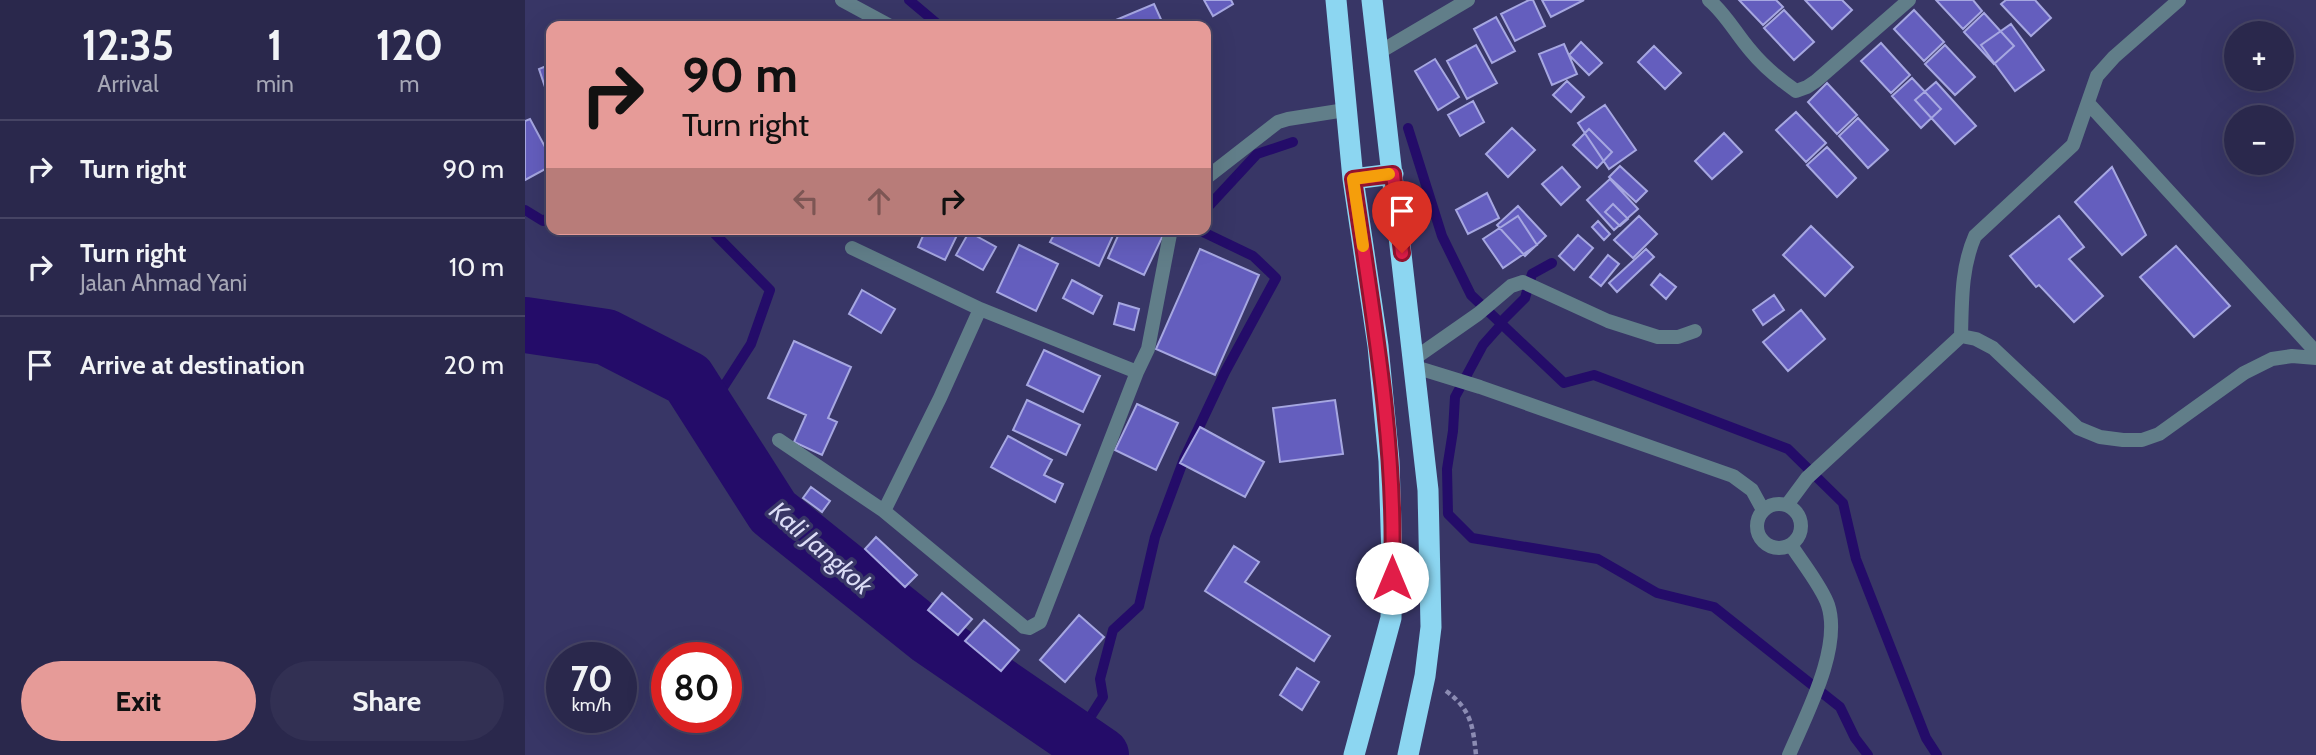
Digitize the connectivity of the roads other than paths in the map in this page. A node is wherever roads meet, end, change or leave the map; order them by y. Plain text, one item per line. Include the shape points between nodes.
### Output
1 (842, 0) edge
2 (1336, 0) edge
3 (1372, 0) edge
4 (1468, 0) edge
5 (1909, 0) edge
6 (2179, 0) edge
7 (1712, 1) edge
8 (881, 21) edge
9 (1378, 53) junction
10 (2088, 103) junction
11 (1345, 110) junction
12 (1211, 174) edge
13 (1393, 174) junction
14 (1353, 179) junction
15 (1170, 235) edge
16 (852, 248) dead end
17 (980, 309) junction
18 (1695, 331) dead end
19 (1961, 336) junction
20 (2316, 352) edge
21 (2316, 358) edge
22 (1415, 363) junction
23 (1137, 372) junction
24 (779, 440) dead end
25 (1787, 505) junction
26 (1763, 510) junction
27 (884, 511) junction
28 (1791, 545) junction
29 (1354, 755) edge
30 (1408, 755) edge
31 (1789, 755) edge

1 - 8 street
2 - 11 highway
3 - 9 highway
4 - 9 street
5 - 7 street via 1816,81 1796,91 1750,51
6 - 10 street via 2097,76
9 - 13 highway
10 - 19 street via 2073,145 1975,236 1967,254
10 - 20 street
11 - 12 street via 1278,122
11 - 14 highway
13 - 14 highway
13 - 22 highway
14 - 29 highway via 1378,346 1392,558 1391,618
15 - 23 street via 1148,349
16 - 17 street
17 - 23 street
17 - 27 street
18 - 22 street via 1658,337 1608,321 1523,282 1511,286
19 - 21 street via 1993,348 2078,428 2123,440 2142,440 2159,433 2244,373 2272,359
19 - 25 street via 1807,478
22 - 26 street via 1733,476 1752,491
22 - 30 highway via 1428,490 1431,627
23 - 27 street via 1037,625 1024,627
24 - 27 street
25 - 26 street via 1774,504
25 - 28 street via 1797,512 1801,524
26 - 28 street via 1759,534 1767,544
28 - 31 street via 1828,605 1831,640

